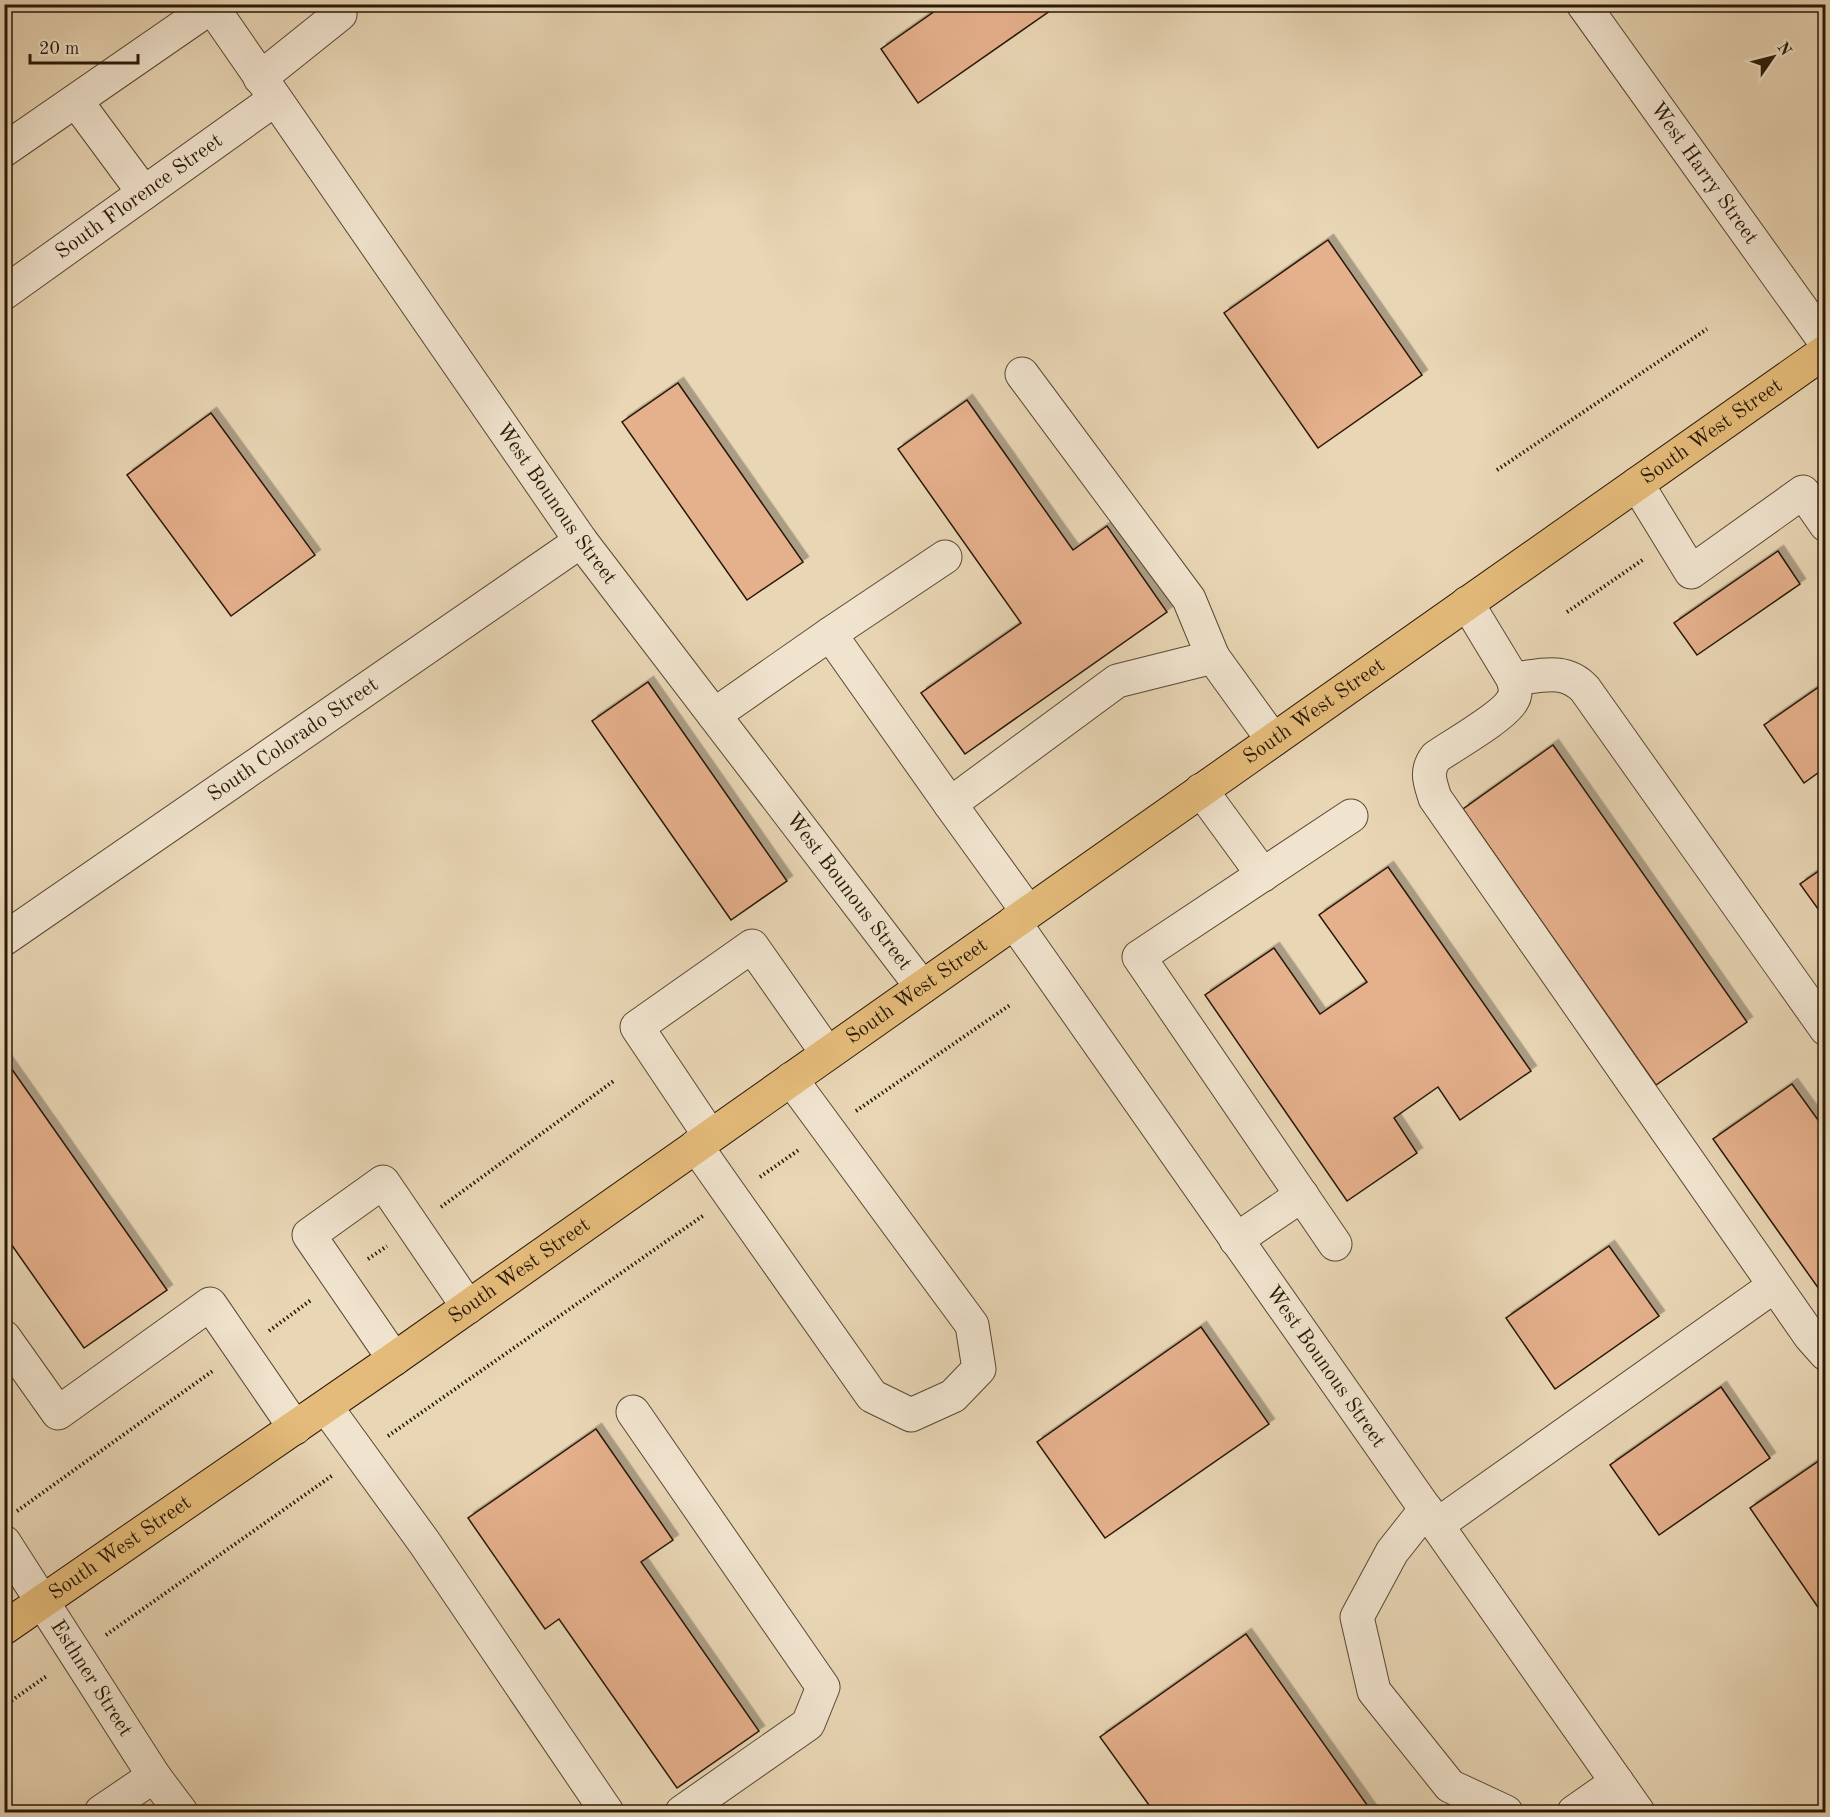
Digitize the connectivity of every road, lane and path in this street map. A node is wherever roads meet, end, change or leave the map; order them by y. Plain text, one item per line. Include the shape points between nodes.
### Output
1 (338, 4) edge
2 (1584, 4) edge
3 (211, 6) edge
4 (267, 89) junction
5 (76, 100) junction
6 (4, 150) edge
7 (144, 194) junction
8 (4, 293) edge
9 (1707, 329) dead end
10 (1826, 343) edge
11 (1826, 351) edge
12 (1022, 374) dead end
13 (1497, 471) dead end
14 (1637, 484) junction
15 (1826, 525) edge
16 (581, 541) junction
17 (945, 557) dead end
18 (1467, 603) junction
19 (830, 634) junction
20 (1213, 657) junction
21 (1513, 679) junction
22 (714, 715) junction
23 (1273, 740) junction
24 (1201, 790) junction
25 (950, 804) junction
26 (1351, 816) dead end
27 (1263, 875) junction
28 (1021, 917) junction
29 (4, 939) edge
30 (922, 987) junction
31 (1010, 1005) dead end
32 (1826, 1029) edge
33 (827, 1053) junction
34 (791, 1079) junction
35 (829, 1130) junction
36 (703, 1141) junction
37 (1302, 1195) junction
38 (731, 1197) junction
39 (1236, 1240) junction
40 (1335, 1244) dead end
41 (1774, 1286) junction
42 (468, 1306) junction
43 (4, 1337) edge
44 (1826, 1354) edge
45 (394, 1359) junction
46 (326, 1407) junction
47 (633, 1412) dead end
48 (295, 1428) junction
49 (361, 1455) junction
50 (1431, 1517) junction
51 (4, 1542) edge
52 (43, 1600) junction
53 (4, 1628) edge
54 (76, 1655) junction
55 (4, 1706) edge
56 (154, 1776) junction
57 (1617, 1782) junction
58 (101, 1812) edge
59 (181, 1812) edge
60 (608, 1812) edge
61 (682, 1812) edge
62 (1506, 1812) edge
63 (1574, 1812) edge
64 (1638, 1812) edge

1 - 4 street, South Florence Street via 340,14
2 - 10 street, West Harry Street
3 - 4 street, West Bounous Street
3 - 5 street
4 - 7 street, South Florence Street
4 - 16 street, West Bounous Street
5 - 6 street
5 - 7 street
7 - 8 street, South Florence Street
9 - 13 path
11 - 14 main road, South West Street
12 - 20 street via 1189,599
14 - 15 street via 1690,572 1803,492
14 - 18 main road, South West Street
16 - 22 street, West Bounous Street
16 - 29 street, South Colorado Street
17 - 19 street
18 - 21 street
18 - 23 main road, South West Street
19 - 22 street
19 - 25 street, West Bounous Street
20 - 23 street
20 - 25 street via 1117,681
21 - 32 street via 1568,676 1585,689
21 - 41 street via 1514,700 1505,711 1430,764 1428,775 1435,798
22 - 30 street, West Bounous Street
23 - 24 main road, South West Street
24 - 27 street
24 - 28 main road, South West Street
25 - 28 street, West Bounous Street
26 - 27 street
27 - 37 street via 1139,957
28 - 30 main road, South West Street
28 - 39 street, West Bounous Street
30 - 33 main road, South West Street
31 - 35 path
33 - 34 main road, South West Street
33 - 36 street via 752,946 637,1027
34 - 35 street
34 - 36 main road, South West Street
35 - 38 path
35 - 38 street via 972,1325 979,1369 953,1396 911,1415 872,1396
36 - 38 street
36 - 42 main road, South West Street
37 - 39 street
37 - 40 street
38 - 49 path
39 - 50 street, West Bounous Street
41 - 44 street
41 - 50 street
42 - 45 main road, South West Street
42 - 45 street via 382,1182 309,1235
43 - 48 street via 58,1413 210,1304
45 - 46 main road, South West Street
46 - 48 main road, South West Street
46 - 49 street
47 - 61 street via 823,1687 808,1724
48 - 52 main road, South West Street
49 - 54 path
49 - 60 street
50 - 57 street, West Bounous Street
50 - 62 street via 1392,1552 1357,1617 1374,1691 1450,1786
51 - 52 street, Esthner Street
52 - 53 main road, South West Street
52 - 54 street, Esthner Street
54 - 55 path
54 - 56 street, Esthner Street
56 - 58 street
56 - 59 street, Esthner Street
57 - 63 street
57 - 64 street, West Bounous Street

